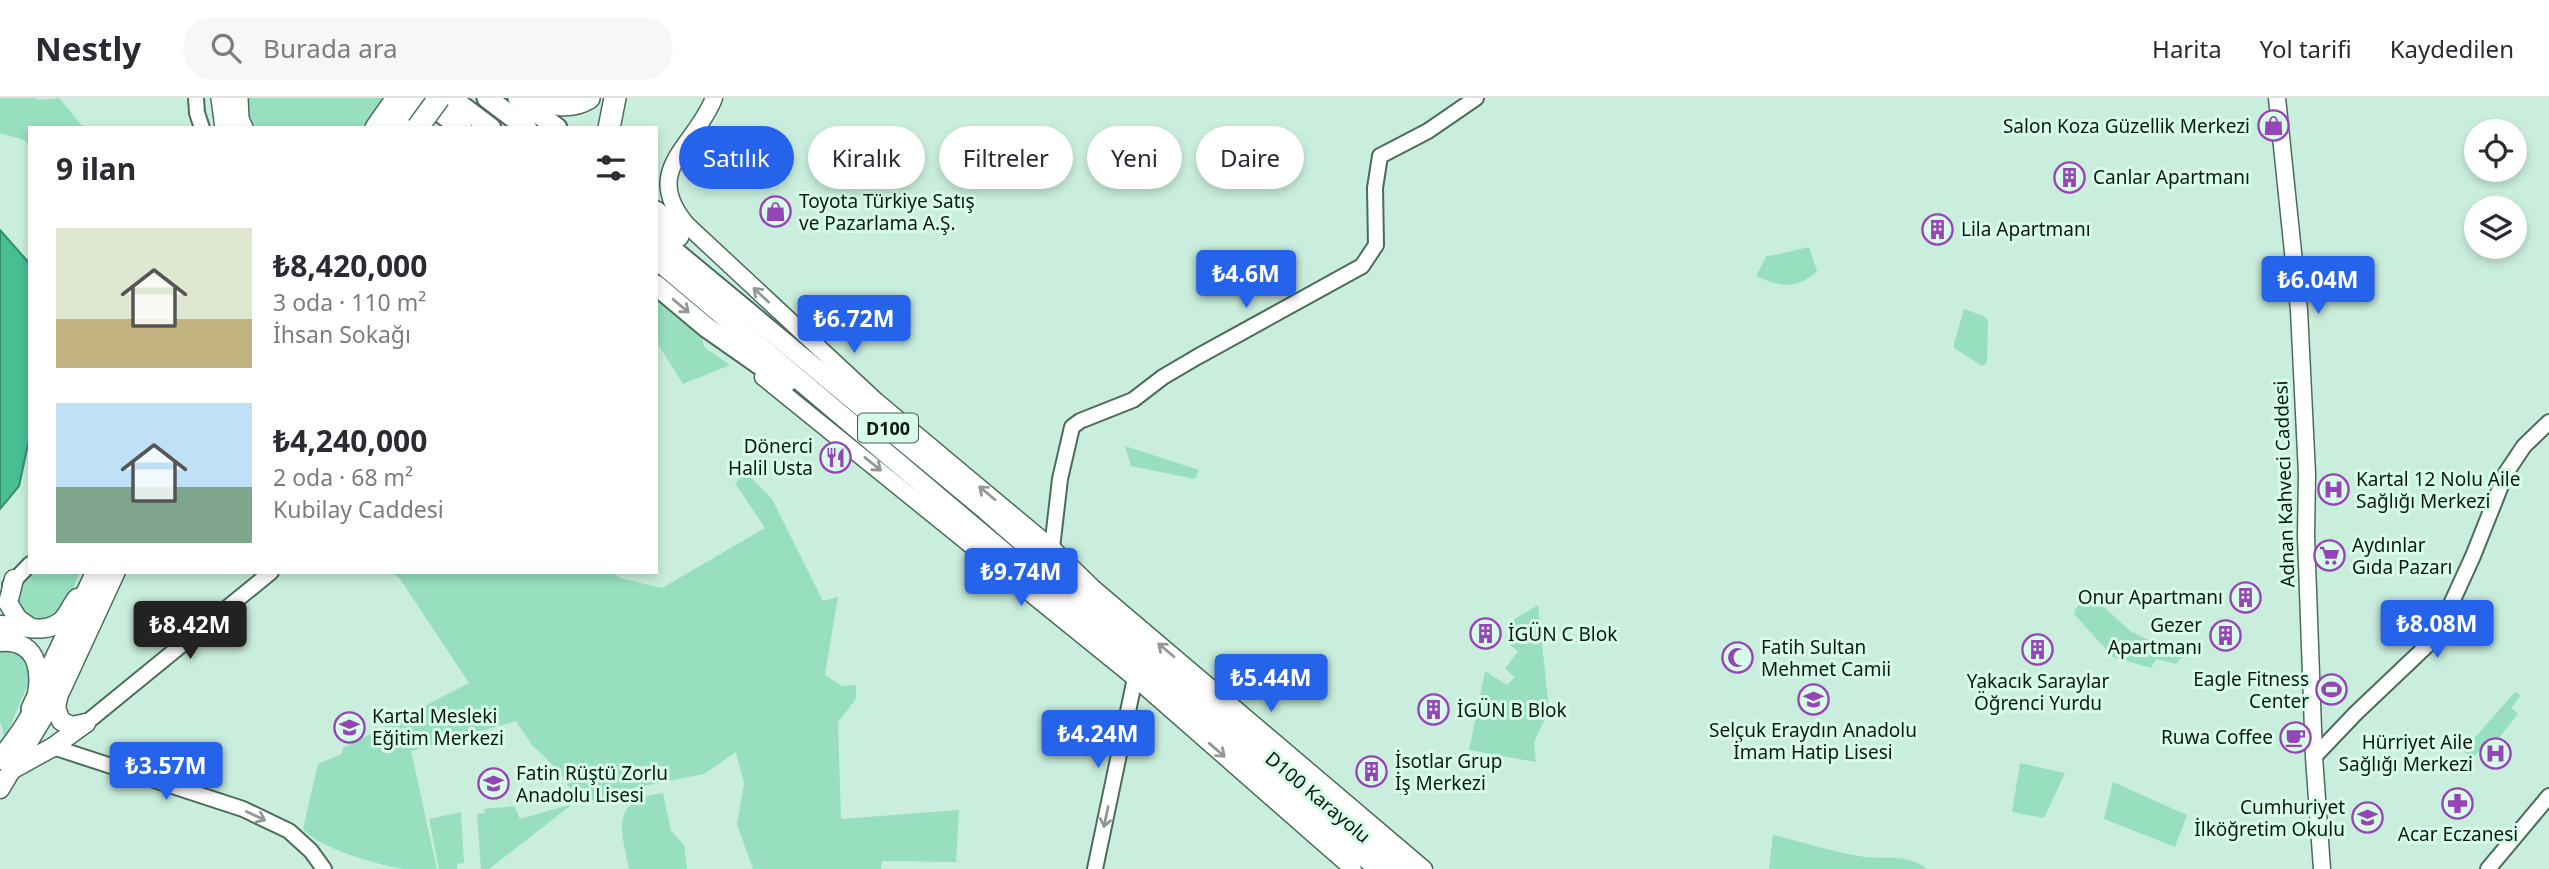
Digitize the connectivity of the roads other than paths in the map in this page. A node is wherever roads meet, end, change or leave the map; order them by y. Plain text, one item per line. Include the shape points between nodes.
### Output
1 (196, 98) edge
2 (222, 98) edge
3 (237, 98) edge
4 (420, 98) edge
5 (439, 98) edge
6 (451, 98) edge
7 (488, 98) edge
8 (518, 98) edge
9 (533, 98) edge
10 (589, 98) edge
11 (615, 98) edge
12 (714, 98) edge
13 (1476, 98) edge
14 (2277, 98) edge
15 (406, 119) edge
16 (201, 126) edge
17 (226, 126) edge
18 (241, 126) edge
19 (382, 126) edge
20 (459, 126) edge
21 (488, 126) edge
22 (524, 126) edge
23 (554, 126) edge
24 (609, 126) edge
25 (658, 216) edge
26 (678, 236) joint
27 (658, 238) edge
28 (658, 261) edge
29 (658, 287) edge
30 (706, 327) junction
31 (789, 346) junction
32 (2549, 422) edge
33 (860, 431) junction
34 (986, 510) junction
35 (1052, 548) junction
36 (28, 566) edge
37 (95, 574) edge
38 (95, 574) edge
39 (113, 574) edge
40 (269, 574) edge
41 (14, 579) junction
42 (1093, 588) junction
43 (0, 601) edge
44 (0, 625) edge
45 (31, 628) junction
46 (1093, 628) junction
47 (0, 642) edge
48 (1141, 683) junction
49 (59, 691) junction
50 (32, 709) junction
51 (86, 723) junction
52 (52, 747) junction
53 (2314, 757) junction
54 (6, 765) edge
55 (0, 789) edge
56 (2549, 796) edge
57 (324, 869) edge
58 (1095, 869) edge
59 (1353, 869) edge
60 (1379, 869) edge
61 (1404, 869) edge
62 (1424, 869) edge
63 (2322, 869) edge
64 (2488, 869) edge

1 - 16 street
2 - 17 highway
3 - 18 highway
4 - 15 highway
4 - 20 highway
5 - 15 highway, bridge
6 - 21 highway
7 - 22 highway
8 - 23 highway
9 - 10 highway via 566,105
11 - 24 highway
35 -> 12 main road via 876,401 682,219 670,200 668,181 677,157
13 - 35 street via 1380,156 1375,188 1377,245 1362,266 1197,356 1133,400 1072,427
14 - 53 main road, Adnan Kahveci Caddesi via 2299,310
15 - 19 highway
25 - 26 highway
26 - 31 highway
27 - 31 highway, D100 Karayolu / D100
28 - 33 highway, D100 Karayolu / D100
29 -> 30 highway
30 - 33 highway via 812,403
30 -> 48 main road
31 - 34 highway, D100 Karayolu / D100
32 - 53 street via 2524,446 2506,473 2436,637
33 - 46 highway, D100 Karayolu / D100
34 - 42 highway, D100
34 - 61 highway, D100 Karayolu / D100
35 - 42 main road
36 - 41 street
37 - 45 main road via 61,621 52,627
38 - 50 highway
39 - 49 highway
40 - 51 street
41 - 43 street
41 - 45 main road via 8,603
62 -> 42 main road
44 - 45 main road
46 - 48 highway
46 - 60 highway, D100 Karayolu / D100
47 - 50 main road via 24,646 37,663 39,679
48 -> 58 street
48 -> 59 main road
49 - 51 main road via 56,708 61,721 72,726
49 - 54 main road
50 - 54 main road
51 - 52 main road
52 - 54 main road
52 -> 57 street via 243,809 289,831
53 - 63 main road, Adnan Kahveci Caddesi
54 - 55 main road
56 - 64 street

